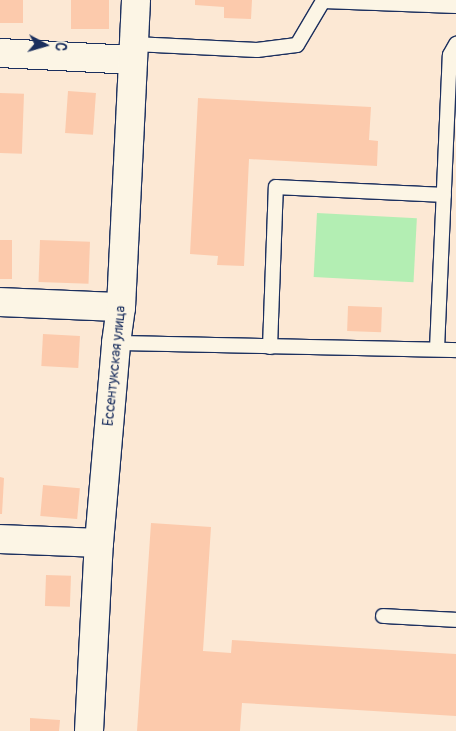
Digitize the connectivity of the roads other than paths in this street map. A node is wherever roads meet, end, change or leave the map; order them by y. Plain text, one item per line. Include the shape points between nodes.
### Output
1 (136, 0) edge
2 (320, 1) edge
3 (456, 6) edge
4 (456, 44) edge
5 (133, 52) junction
6 (0, 53) edge
7 (444, 195) junction
8 (0, 302) edge
9 (121, 307) junction
10 (116, 343) junction
11 (270, 347) junction
12 (437, 350) junction
13 (456, 350) edge
14 (0, 538) edge
15 (98, 543) junction
16 (383, 616) dead end
17 (456, 620) edge
18 (88, 731) edge

1 - 5 street, Ессентукская улица
2 - 3 lane
2 - 5 lane via 297,45 257,50
4 - 7 lane via 450,55
5 - 6 street
5 - 9 street, Ессентукская улица
7 - 11 lane via 276,187
7 - 12 lane
8 - 9 street
9 - 10 street, Ессентукская улица
10 - 11 lane
10 - 15 street, Ессентукская улица
11 - 12 lane
12 - 13 lane
14 - 15 street
15 - 18 street, Ессентукская улица
16 - 17 lane

